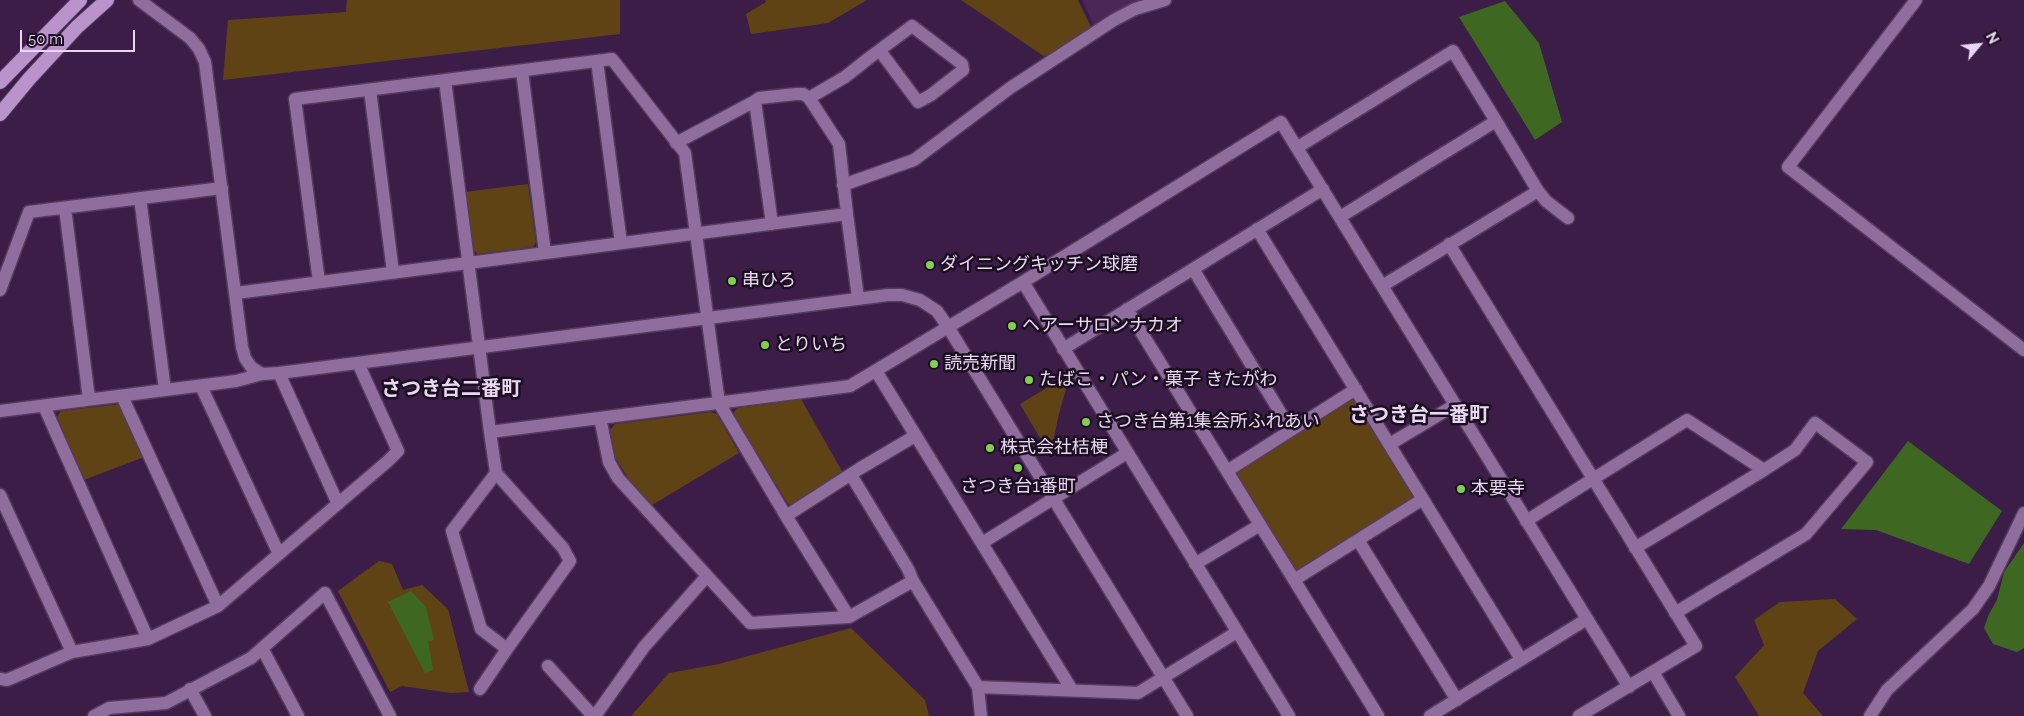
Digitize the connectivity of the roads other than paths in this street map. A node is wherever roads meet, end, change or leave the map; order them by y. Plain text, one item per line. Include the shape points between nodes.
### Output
1 (80, 0) edge
2 (107, 0) edge
3 (139, 0) edge
4 (1165, 0) edge
5 (1916, 0) edge
6 (880, 51) junction
7 (597, 61) junction
8 (522, 70) junction
9 (445, 80) junction
10 (0, 82) edge
11 (370, 90) junction
12 (809, 98) junction
13 (755, 100) junction
14 (0, 114) edge
15 (1496, 121) junction
16 (676, 142) junction
17 (1298, 147) junction
18 (843, 185) junction
19 (222, 188) junction
20 (1323, 189) junction
21 (1538, 190) junction
22 (140, 198) junction
23 (65, 208) junction
24 (847, 214) junction
25 (1340, 216) junction
26 (1568, 218) dead end
27 (772, 224) junction
28 (1257, 229) junction
29 (696, 233) junction
30 (620, 243) junction
31 (1449, 244) junction
32 (545, 253) junction
33 (469, 262) junction
34 (1193, 269) junction
35 (393, 272) junction
36 (319, 282) junction
37 (1023, 282) junction
38 (1382, 286) junction
39 (0, 290) edge
40 (236, 292) junction
41 (858, 298) junction
42 (1127, 309) junction
43 (706, 319) junction
44 (948, 327) junction
45 (479, 347) junction
46 (1063, 350) junction
47 (2024, 350) edge
48 (358, 362) junction
49 (876, 371) junction
50 (279, 373) junction
51 (262, 374) junction
52 (201, 386) junction
53 (1356, 389) junction
54 (165, 390) junction
55 (122, 396) junction
56 (89, 400) junction
57 (719, 403) junction
58 (1455, 405) junction
59 (44, 406) junction
60 (0, 411) edge
61 (600, 418) junction
62 (1291, 430) junction
63 (490, 432) junction
64 (915, 436) junction
65 (1390, 444) junction
66 (1127, 453) junction
67 (1764, 470) junction
68 (1227, 471) junction
69 (496, 473) junction
70 (851, 475) junction
71 (1593, 479) junction
72 (0, 495) edge
73 (1054, 498) junction
74 (1423, 499) junction
75 (338, 504) junction
76 (2024, 512) edge
77 (786, 516) junction
78 (1526, 521) junction
79 (1260, 524) junction
80 (1358, 540) junction
81 (982, 543) junction
82 (1635, 548) junction
83 (279, 554) junction
84 (1195, 564) junction
85 (707, 576) junction
86 (1294, 580) junction
87 (912, 581) junction
88 (218, 606) junction
89 (1675, 613) junction
90 (849, 617) junction
91 (1587, 619) junction
92 (1237, 632) junction
93 (148, 639) junction
94 (262, 648) junction
95 (506, 649) junction
96 (72, 652) junction
97 (1522, 659) junction
98 (548, 666) dead end
99 (1653, 672) junction
100 (1164, 677) junction
101 (0, 679) edge
102 (978, 687) junction
103 (1629, 687) junction
104 (190, 689) junction
105 (480, 689) dead end
106 (1072, 690) junction
107 (1457, 700) junction
108 (102, 714) edge
109 (205, 716) edge
110 (298, 716) edge
111 (390, 716) edge
112 (594, 716) edge
113 (981, 716) edge
114 (1187, 716) edge
115 (1289, 716) edge
116 (1378, 716) edge
117 (1430, 716) edge
118 (1579, 716) edge
119 (1679, 716) edge
120 (1870, 716) edge

1 - 10 highway
2 - 14 highway via 77,27
3 - 19 street via 190,38 205,62
4 - 18 street via 1134,9 1114,20 1019,81 914,160
5 - 47 street via 1788,168
6 - 6 street via 912,26 962,64 963,70 918,102
6 - 12 street
7 - 8 street
7 - 16 street via 612,59
7 - 30 street
8 - 9 street
8 - 32 street
9 - 11 street
9 - 33 street
11 - 35 street
11 - 36 street via 295,99
12 - 13 street via 796,94
12 - 18 street via 838,144
13 - 16 street
13 - 27 street
15 - 17 street via 1453,51
15 - 21 street
15 - 25 street
16 - 29 street via 685,153
17 - 20 street
17 - 37 street via 1281,122
18 - 24 street
19 - 22 street
19 - 40 street
20 - 25 street
20 - 28 street
21 - 26 street via 1546,202
21 - 31 street
22 - 23 street
22 - 54 street
23 - 39 street via 29,212
23 - 56 street
24 - 27 street
24 - 41 street
25 - 38 street
27 - 29 street
28 - 34 street
28 - 53 street
29 - 30 street
29 - 43 street
30 - 32 street
31 - 38 street
31 - 71 street
32 - 33 street
33 - 35 street
33 - 45 street
34 - 42 street
34 - 62 street
35 - 36 street
36 - 40 street
37 - 44 street
37 - 46 street
38 - 58 street
40 - 51 street via 245,358
41 - 43 street
41 - 44 street via 910,296 937,311
42 - 46 street
42 - 68 street
43 - 45 street
43 - 57 street
44 - 49 street
44 - 73 street
45 - 48 street
45 - 63 street
46 - 66 street
48 - 50 street
48 - 75 street via 398,450
49 - 57 street via 843,388
49 - 64 street
50 - 51 street
50 - 75 street
51 - 52 street
52 - 54 street
52 - 83 street
53 - 62 street
53 - 65 street
54 - 55 street
55 - 56 street
55 - 88 street
56 - 59 street
57 - 61 street
57 - 77 street
58 - 65 street
58 - 78 street
59 - 60 street
59 - 93 street
61 - 63 street
61 - 85 street via 609,462 618,478
62 - 68 street
63 - 69 street
64 - 70 street
64 - 81 street
65 - 74 street
66 - 73 street
66 - 84 street
67 - 71 street via 1687,420
67 - 82 street
67 - 89 street via 1795,450 1815,423 1867,462 1806,534
68 - 79 street
69 - 95 street via 452,531 481,629
69 - 95 street via 563,548 570,561
70 - 77 street
70 - 87 street via 908,569
71 - 78 street
71 - 82 street
72 - 96 street
73 - 81 street
73 - 100 street
74 - 80 street
74 - 97 street
75 - 83 street
76 - 120 street via 1989,586 1973,609 1887,690
77 - 90 street
78 - 91 street
79 - 84 street
79 - 86 street
80 - 86 street
80 - 107 street
81 - 106 street
82 - 89 street
83 - 88 street
84 - 92 street
85 - 90 street via 750,623
85 - 112 street via 644,647
86 - 116 street
87 - 90 street
87 - 102 street
88 - 93 street
89 - 99 street via 1696,646
91 - 97 street
91 - 103 street
92 - 100 street
92 - 115 street
93 - 96 street
94 - 104 street via 251,658
94 - 110 street
94 - 111 street via 325,593
95 - 105 street
96 - 101 street via 7,680
97 - 107 street
98 - 112 street
99 - 103 street
99 - 119 street
100 - 106 street via 1138,693
100 - 114 street
102 - 106 street
102 - 113 street
103 - 118 street
104 - 108 street via 166,703 109,708
104 - 109 street
107 - 117 street

